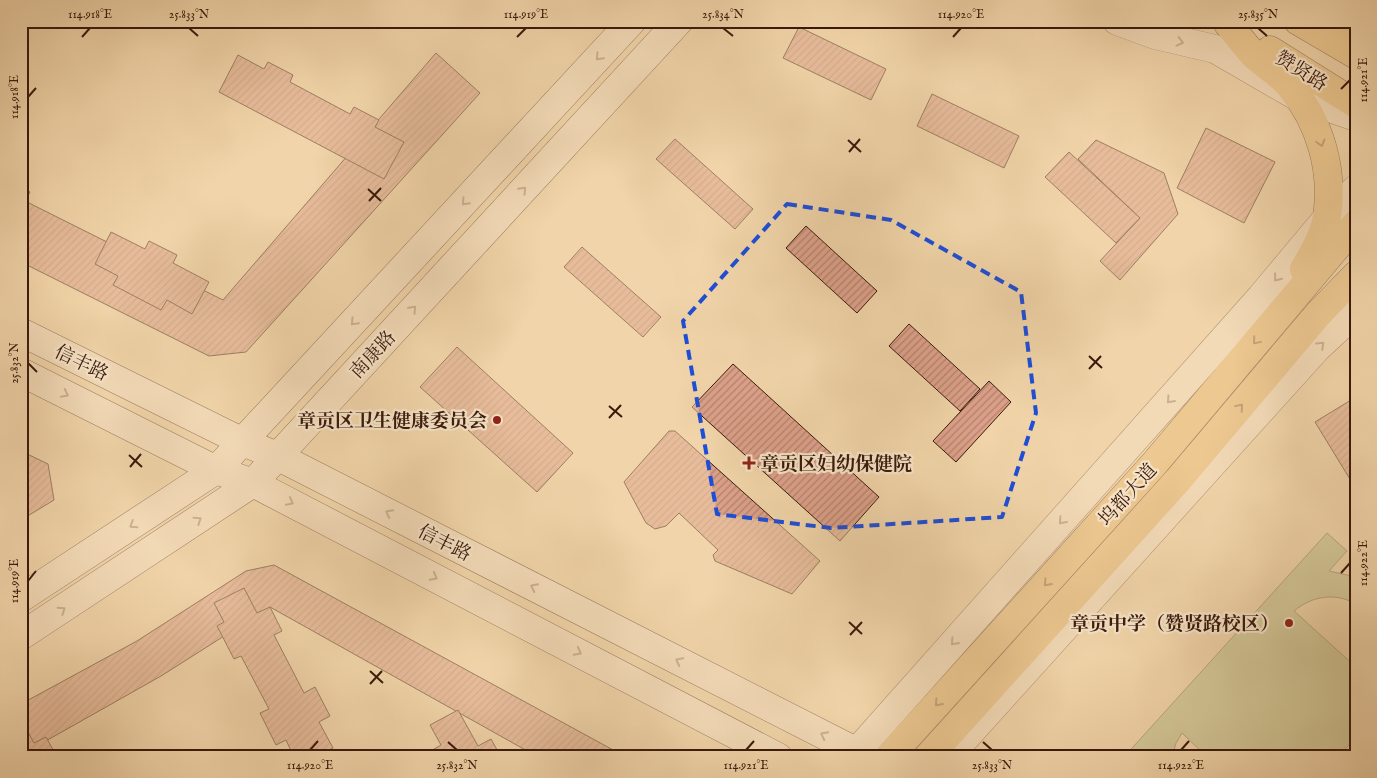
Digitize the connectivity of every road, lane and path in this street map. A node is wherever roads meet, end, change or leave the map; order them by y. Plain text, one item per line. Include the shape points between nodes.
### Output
1 (632, 21) edge
2 (680, 21) edge
3 (1117, 21) edge
4 (1298, 21) edge
5 (1225, 23) edge
6 (1356, 55) edge
7 (1298, 97) junction
8 (1356, 104) edge
9 (1356, 117) edge
10 (1356, 189) edge
11 (1327, 218) junction
12 (1356, 224) edge
13 (1356, 275) edge
14 (1356, 285) edge
15 (1295, 294) junction
16 (1356, 312) edge
17 (1319, 313) junction
18 (21, 332) edge
19 (21, 372) edge
20 (243, 442) junction
21 (277, 456) junction
22 (216, 470) junction
23 (254, 483) junction
24 (21, 598) edge
25 (21, 636) edge
26 (858, 755) edge
27 (778, 757) edge
28 (889, 757) edge
29 (928, 757) edge
30 (948, 757) edge

1 -> 20 main road, 南康路
21 -> 2 main road, 南康路
3 -> 7 main road via 1154,35 1215,49
4 - 6 main road, 赞贤路
5 - 7 main road
5 - 8 main road, 赞贤路
7 - 9 main road
7 -> 11 main road via 1313,120 1326,163
10 - 11 main road
11 - 15 main road
11 -> 26 main road via 1262,298
12 - 15 main road, 坞都大道
13 - 17 main road, 坞都大道
14 - 17 main road
15 -> 28 main road, 坞都大道 via 1154,464
30 -> 16 main road via 1317,348
29 -> 17 main road, 坞都大道 via 1178,480
18 - 20 main road, 信丰路
19 -> 22 main road, 信丰路
20 - 21 main road, 信丰路
20 - 22 main road, 南康路
21 - 23 main road, 南康路
26 -> 21 main road, 信丰路
22 - 23 main road, 信丰路
22 -> 24 main road, 南康路
25 -> 23 main road, 南康路
23 -> 27 main road, 信丰路

